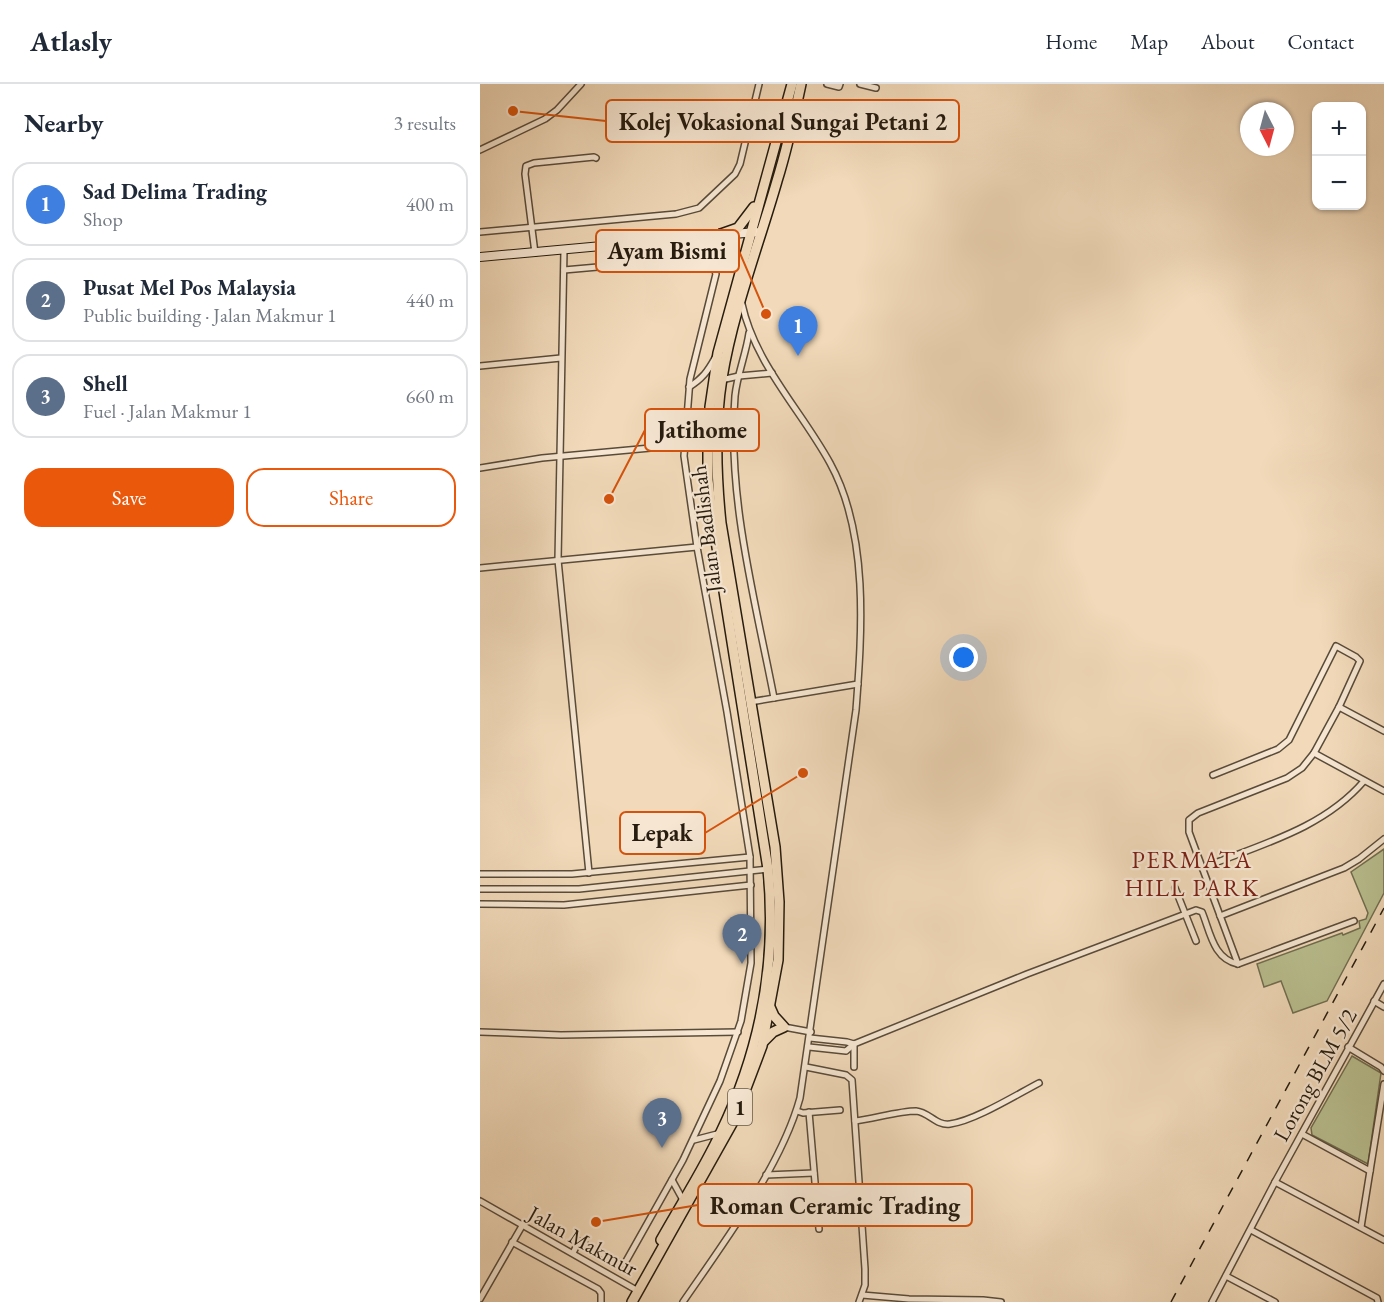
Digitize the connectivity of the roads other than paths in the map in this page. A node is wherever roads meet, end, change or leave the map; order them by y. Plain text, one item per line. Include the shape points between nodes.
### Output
1 (580, 84) edge
2 (759, 84) edge
3 (792, 84) edge
4 (801, 84) edge
5 (827, 84) edge
6 (860, 84) edge
7 (839, 86) edge
8 (876, 88) dead end
9 (480, 150) edge
10 (596, 158) dead end
11 (762, 195) junction
12 (532, 228) junction
13 (480, 232) edge
14 (750, 232) junction
15 (761, 232) junction
16 (721, 234) junction
17 (564, 250) junction
18 (535, 253) junction
19 (480, 257) edge
20 (564, 270) junction
21 (739, 272) junction
22 (740, 298) junction
23 (749, 332) junction
24 (718, 353) junction
25 (561, 358) junction
26 (480, 366) edge
27 (772, 373) junction
28 (739, 376) junction
29 (721, 380) junction
30 (689, 387) junction
31 (683, 445) junction
32 (559, 457) junction
33 (480, 468) edge
34 (697, 547) junction
35 (558, 560) junction
36 (480, 568) edge
37 (858, 684) junction
38 (774, 698) junction
39 (746, 703) junction
40 (1339, 707) junction
41 (1384, 731) edge
42 (1314, 753) junction
43 (1213, 775) dead end
44 (1364, 781) junction
45 (1384, 791) edge
46 (1384, 838) edge
47 (750, 856) junction
48 (773, 868) junction
49 (1202, 868) junction
50 (751, 870) junction
51 (589, 873) junction
52 (480, 874) edge
53 (751, 885) junction
54 (1175, 888) dead end
55 (480, 889) edge
56 (480, 904) edge
57 (1185, 913) junction
58 (1220, 916) junction
59 (1353, 921) dead end
60 (1196, 941) dead end
61 (1238, 964) junction
62 (1384, 984) edge
63 (1374, 1001) junction
64 (770, 1007) junction
65 (1384, 1007) edge
66 (784, 1027) junction
67 (480, 1032) edge
68 (738, 1032) junction
69 (810, 1035) junction
70 (762, 1042) junction
71 (854, 1044) junction
72 (809, 1047) junction
73 (1348, 1047) junction
74 (806, 1067) junction
75 (854, 1067) dead end
76 (1384, 1071) edge
77 (1039, 1083) dead end
78 (1384, 1084) edge
79 (840, 1110) dead end
80 (797, 1111) junction
81 (809, 1112) junction
82 (855, 1121) junction
83 (721, 1132) junction
84 (1302, 1134) junction
85 (694, 1140) junction
86 (1370, 1171) junction
87 (814, 1173) junction
88 (766, 1175) junction
89 (672, 1180) junction
90 (1275, 1182) junction
91 (683, 1200) junction
92 (480, 1201) edge
93 (522, 1226) junction
94 (1361, 1227) junction
95 (819, 1229) dead end
96 (1251, 1230) junction
97 (1384, 1240) edge
98 (512, 1242) junction
99 (573, 1253) junction
100 (617, 1262) junction
101 (611, 1274) junction
102 (1226, 1276) junction
103 (636, 1290) junction
104 (862, 1295) junction
105 (480, 1299) edge
106 (601, 1302) edge
107 (625, 1302) edge
108 (632, 1302) edge
109 (683, 1302) edge
110 (859, 1302) edge
111 (1000, 1302) edge
112 (1212, 1302) edge
113 (1275, 1302) edge
114 (1378, 1302) edge

1 - 9 street via 545,119
2 - 12 street via 738,169 699,208 676,214
3 - 11 main road, Jalan Badlishah / 1
4 - 15 main road, Jalan Badlishah / 1 via 786,151
5 - 7 street
6 - 8 street
10 - 12 street via 526,166
11 - 14 main road, Jalan Badlishah / 1
11 - 16 main road via 738,228
12 - 13 street
12 - 18 street
14 - 15 street
14 - 16 street
14 - 21 main road, Jalan Badlishah / 1
15 - 22 main road, Jalan Badlishah / 1
16 - 17 street
16 - 21 main road via 735,252
17 - 18 street
17 - 20 street
18 - 19 street
20 - 25 street
20 - 30 street via 699,258 713,265 715,284
21 - 24 main road, Jalan Badlishah / 1
22 - 23 street
22 - 29 main road, Jalan Badlishah / 1
23 - 27 street
23 - 28 street
24 - 30 street via 708,371
24 - 39 main road, Jalan Badlishah / 1 via 710,407 708,480
25 - 26 street
25 - 32 street
27 - 28 street
27 - 37 street via 829,460 845,497 859,585
28 - 29 street
28 - 38 street via 734,432 737,497
29 - 39 main road, Jalan Badlishah / 1 via 716,481
30 - 31 street
31 - 32 street
31 - 34 street
32 - 33 street
32 - 35 street
34 - 35 street
34 - 47 street
35 - 36 street
35 - 51 street
37 - 38 street
37 - 69 street
38 - 39 street
39 - 48 main road, Jalan Badlishah / 1
40 - 41 street
40 - 42 street
40 - 43 street via 1360,661 1336,646 1289,740 1278,749
42 - 44 street
42 - 49 street via 1287,778 1189,820 1189,832
44 - 45 street
44 - 49 street via 1318,820
46 - 58 street via 1344,868
47 - 50 street
47 - 51 street
48 - 50 street
48 - 64 main road, 1 via 779,903 778,960
48 - 83 main road, 1 via 768,976 759,1023 748,1065
49 - 58 street
50 - 53 street
50 - 55 street via 579,889
51 - 52 street
53 - 56 street via 564,905
53 - 68 street via 751,963
54 - 57 street
57 - 60 street
57 - 61 street via 1202,912 1219,953
57 - 71 street
58 - 61 street
59 - 61 street
62 - 63 street, Lorong BLM 5/2
63 - 65 street
63 - 73 street, Lorong BLM 5/2
64 - 66 main road
64 - 70 main road, 1
66 - 69 street
66 - 70 main road
67 - 68 street
68 - 85 street
69 - 71 street
69 - 72 street
70 - 103 main road, 1 via 723,1144
71 - 72 street via 846,1050
71 - 75 street
72 - 74 street
73 - 76 street
73 - 84 street, Lorong BLM 5/2
74 - 80 street
74 - 82 street via 841,1073 851,1079
77 - 82 street via 963,1121 947,1125 918,1111
78 - 86 street
79 - 81 street
80 - 81 street
80 - 88 street
81 - 87 street
82 - 104 street via 865,1269
83 - 85 street
83 - 91 main road, 1
84 - 86 street
84 - 90 street, Lorong BLM 5/2
85 - 89 street
86 - 94 street
87 - 88 street
87 - 95 street
88 - 109 street
89 - 91 street
89 - 100 street via 625,1263
90 - 94 street
90 - 96 street, Lorong BLM 5/2
91 - 103 main road, 1
92 - 93 street, Jalan Makmur
93 - 98 street
93 - 99 street, Jalan Makmur
94 - 97 street
96 - 102 street, Lorong BLM 5/2
96 - 114 street
98 - 105 street
98 - 106 street via 598,1289
99 - 100 street via 579,1241
99 - 101 street, Jalan Makmur
100 - 101 street
101 - 103 street, Jalan Makmur
102 - 112 street, Lorong BLM 5/2
102 - 113 street
103 - 107 main road, 1
103 - 108 main road, 1
104 - 110 street
104 - 111 street

